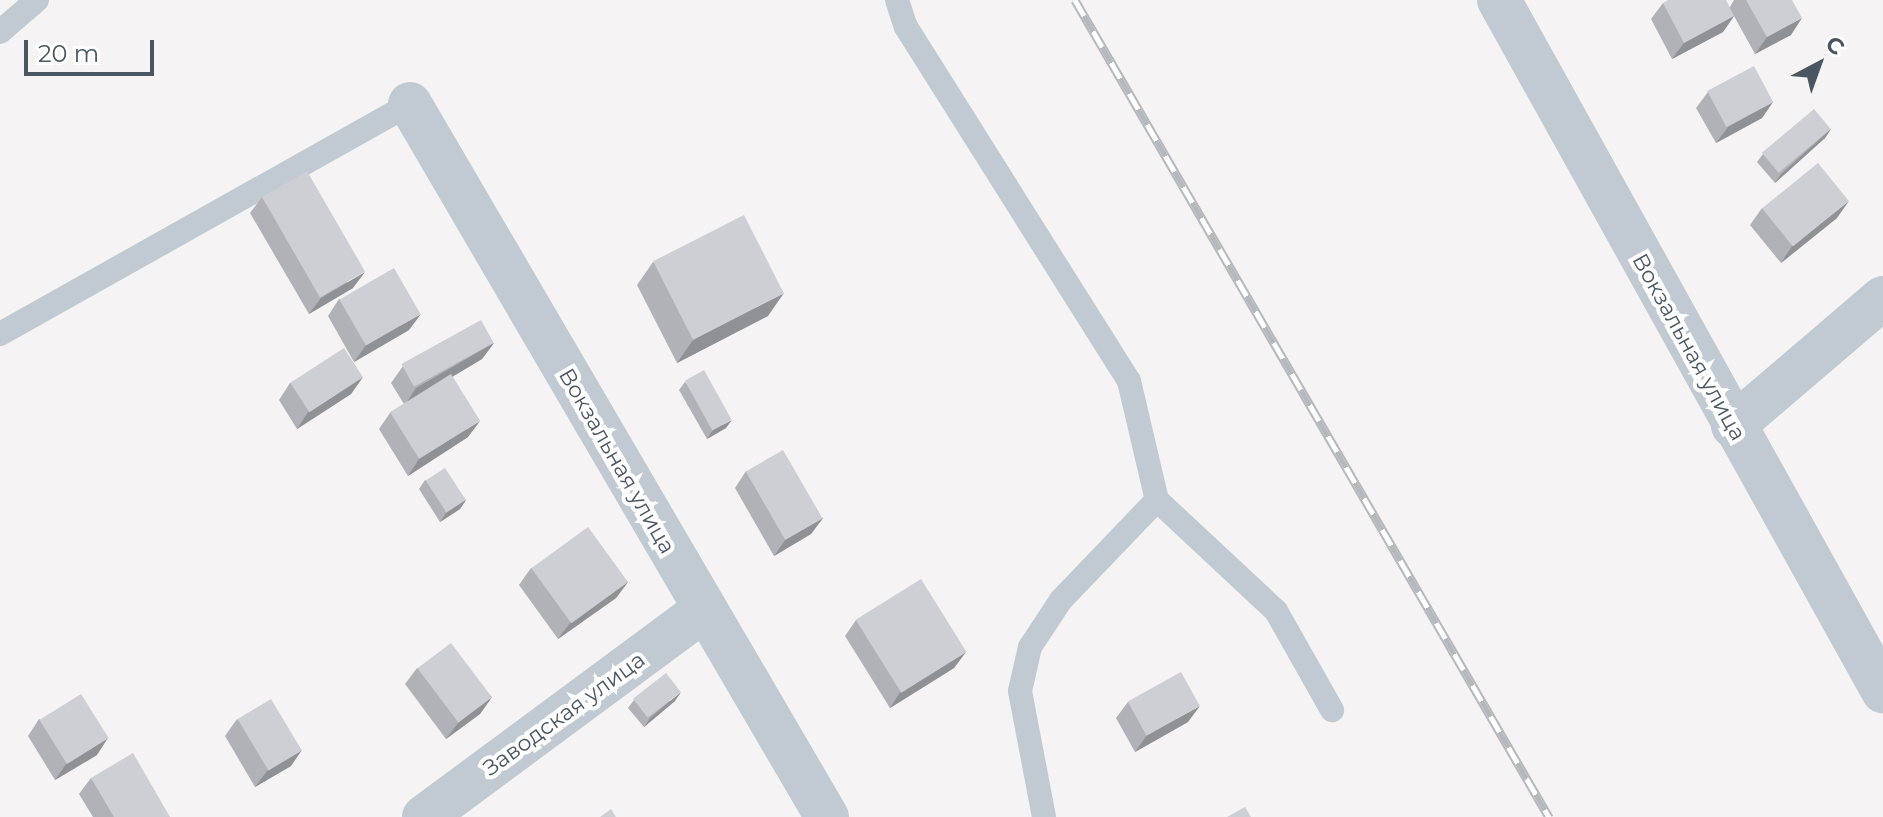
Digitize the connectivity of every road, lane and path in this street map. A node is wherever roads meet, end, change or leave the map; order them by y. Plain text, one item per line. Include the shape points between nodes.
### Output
1 (37, 0) edge
2 (897, 0) edge
3 (1499, 0) edge
4 (0, 32) edge
5 (410, 104) joint
6 (1883, 298) edge
7 (0, 334) edge
8 (1733, 426) junction
9 (1157, 500) junction
10 (704, 610) junction
11 (1883, 691) edge
12 (1332, 710) dead end
13 (424, 817) edge
14 (827, 817) edge
15 (1044, 817) edge

1 - 4 lane
2 - 9 lane via 906,27 1129,381
3 - 8 street, Вокзальная улица
5 - 7 lane
5 - 10 street, Вокзальная улица
6 - 8 street
8 - 11 street, Вокзальная улица
9 - 12 lane via 1276,611
9 - 15 lane via 1061,600 1030,647 1020,691
10 - 13 street, Заводская улица
10 - 14 street, Вокзальная улица

